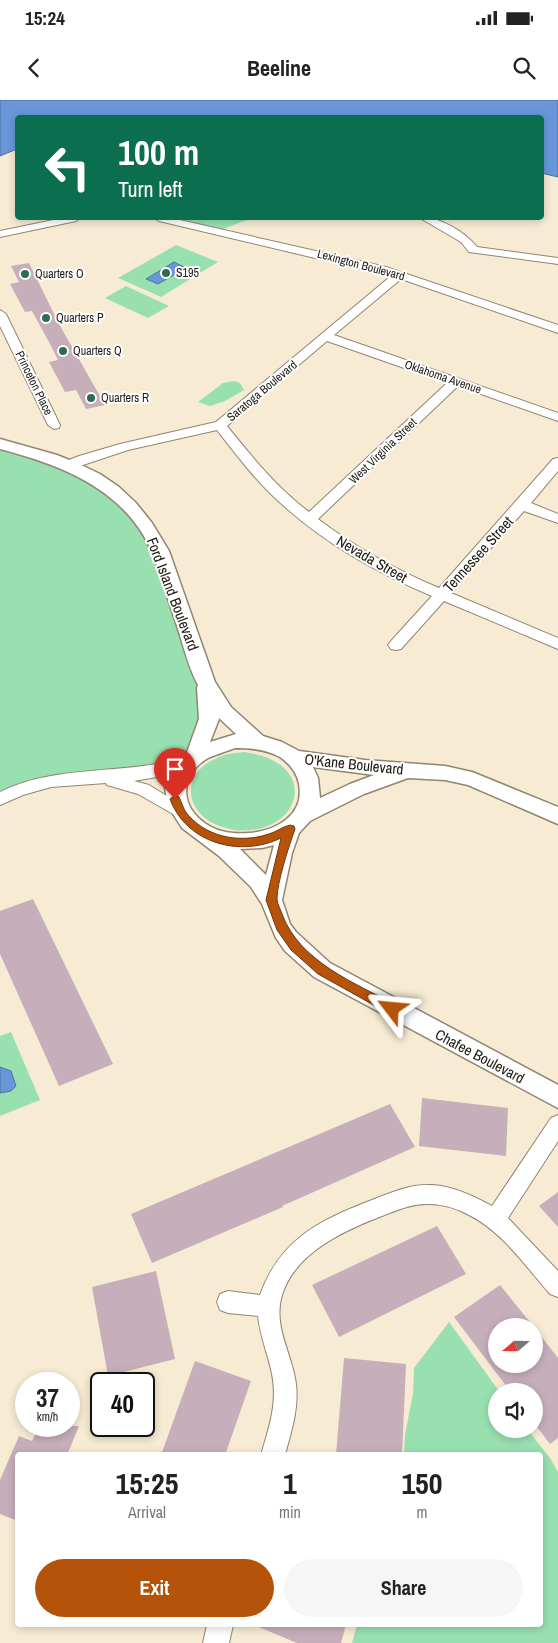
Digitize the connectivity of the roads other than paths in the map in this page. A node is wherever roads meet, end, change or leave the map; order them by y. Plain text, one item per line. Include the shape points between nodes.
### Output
1 (66, 220) edge
2 (168, 220) edge
3 (429, 220) edge
4 (0, 234) edge
5 (558, 261) edge
6 (399, 275) junction
7 (0, 314) edge
8 (558, 329) edge
9 (327, 337) junction
10 (455, 382) junction
11 (558, 417) edge
12 (54, 425) dead end
13 (220, 425) junction
14 (0, 444) edge
15 (558, 462) edge
16 (69, 465) junction
17 (522, 506) junction
18 (558, 519) edge
19 (310, 520) junction
20 (441, 595) junction
21 (558, 644) edge
22 (396, 645) dead end
23 (206, 683) junction
24 (256, 741) junction
25 (295, 758) junction
26 (192, 759) junction
27 (413, 769) junction
28 (98, 776) junction
29 (0, 799) edge
30 (556, 811) edge
31 (180, 812) junction
32 (297, 822) junction
33 (209, 836) junction
34 (271, 900) junction
35 (558, 1097) edge
36 (558, 1124) edge
37 (495, 1220) junction
38 (558, 1287) edge
39 (228, 1302) dead end
40 (269, 1307) junction
41 (274, 1452) edge
42 (220, 1627) edge
43 (216, 1643) edge

1 - 4 street
2 - 6 street, Lexington Boulevard
3 - 5 street via 465,240 473,250
6 - 8 street, Lexington Boulevard
6 - 9 street, Saratoga Boulevard
7 - 12 street, Princeton Place
9 - 10 street, Oklahoma Avenue
9 - 13 street, Saratoga Boulevard
10 - 11 street, Oklahoma Avenue
10 - 19 street, West Virginia Street
13 - 16 street, Saratoga Boulevard
13 - 19 street, Nevada Street via 250,464 289,504
14 - 16 street, Ford Island Boulevard
15 - 17 street, Tennessee Street
16 - 23 street, Ford Island Boulevard via 92,476 130,504 151,532
17 - 18 street
17 - 20 street, Tennessee Street
19 - 20 street, Nevada Street via 370,561
20 - 21 street, Nevada Street
20 - 22 street, Tennessee Street
23 - 24 street, Ford Island Boulevard via 224,712
23 - 26 street, Ford Island Boulevard via 209,719
24 - 25 street via 277,747
24 - 26 street via 220,744
25 - 27 street, O'Kane Boulevard
25 - 32 street via 306,770 311,785 311,800
26 - 28 street via 146,773
26 - 31 street via 179,774 175,786
27 - 30 street, O'Kane Boulevard via 472,779
27 - 32 street, O'Kane Boulevard via 357,789
28 - 29 street via 27,786
28 - 31 street via 142,789
31 - 33 street via 197,830
32 - 33 street via 272,838 251,842 229,842
32 - 34 street via 281,853
33 - 34 street, Chafee Boulevard via 251,874
34 - 35 street, Chafee Boulevard via 281,927 295,947 322,970
36 - 37 street
37 - 38 street
37 - 40 street via 479,1209 430,1194 401,1198 330,1226 298,1250 274,1288
39 - 40 street
40 - 41 street via 284,1374 286,1399
42 - 43 street

